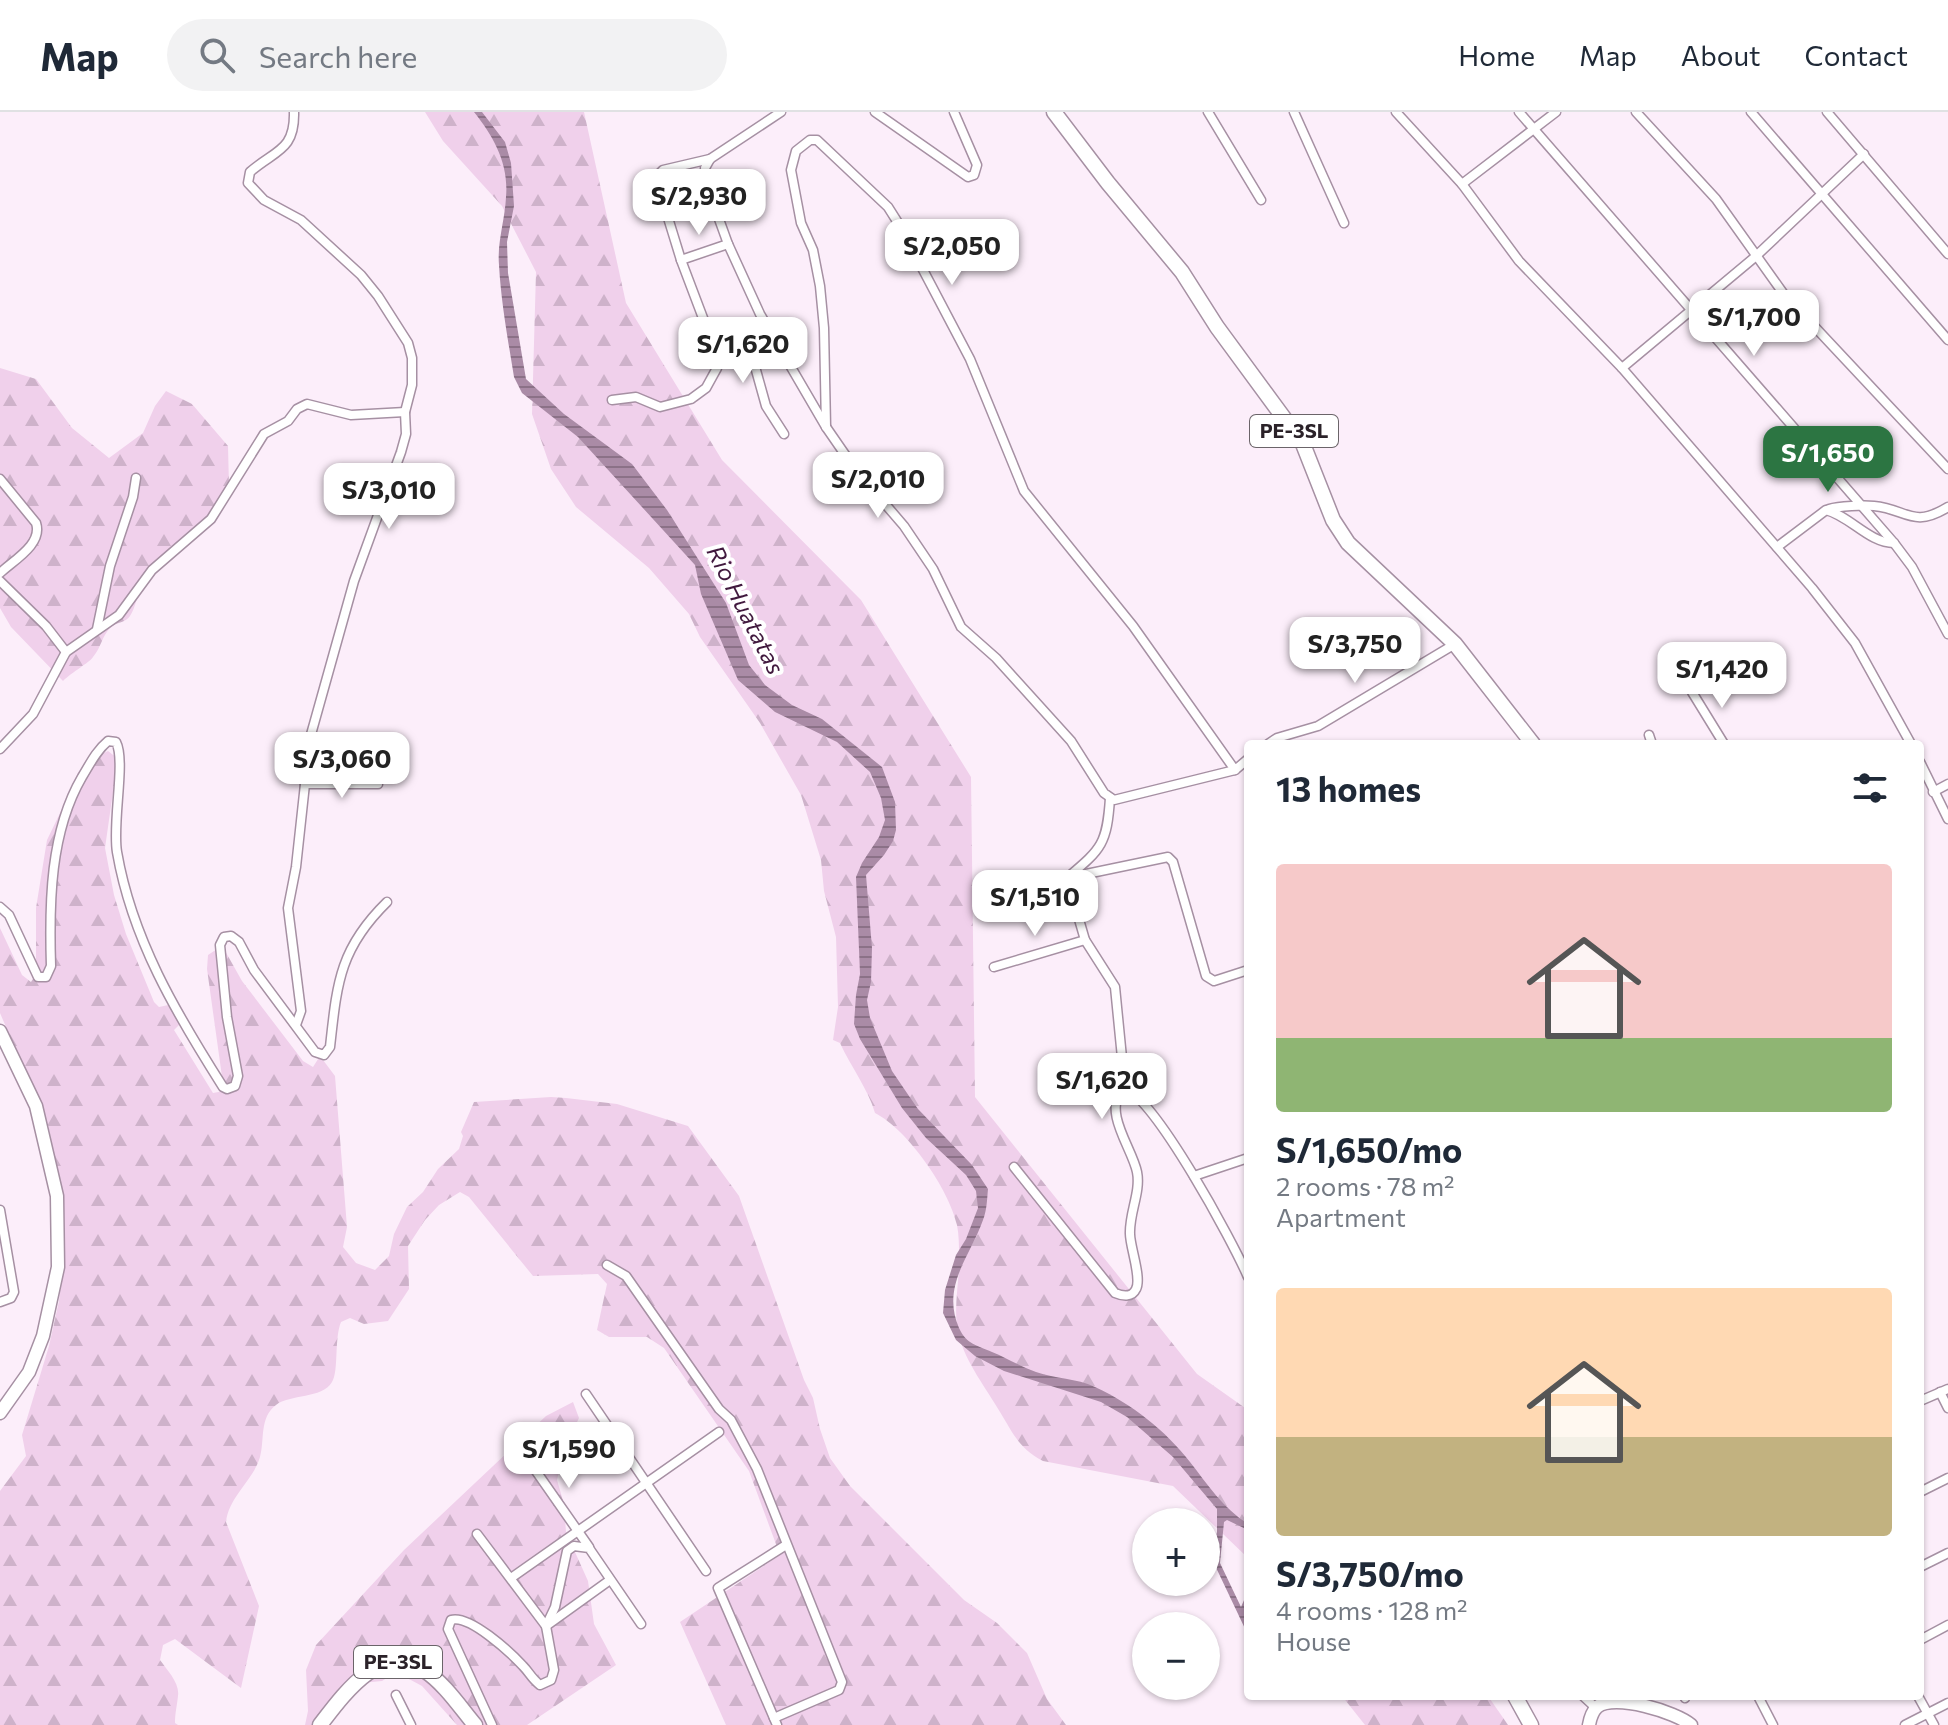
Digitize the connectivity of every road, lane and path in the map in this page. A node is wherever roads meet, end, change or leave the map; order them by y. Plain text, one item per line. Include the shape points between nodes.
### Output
1 (294, 112) edge
2 (781, 112) edge
3 (875, 112) edge
4 (954, 112) edge
5 (1054, 112) edge
6 (1208, 112) edge
7 (1294, 112) edge
8 (1396, 112) edge
9 (1519, 112) edge
10 (1556, 112) edge
11 (1636, 112) edge
12 (1751, 112) edge
13 (1827, 112) edge
14 (1535, 129) junction
15 (1864, 154) junction
16 (710, 159) junction
17 (1462, 184) junction
18 (1823, 194) junction
19 (1261, 200) dead end
20 (1344, 223) dead end
21 (728, 244) junction
22 (1948, 254) edge
23 (1755, 257) junction
24 (681, 260) junction
25 (1692, 311) junction
26 (775, 338) junction
27 (1948, 340) edge
28 (1622, 368) junction
29 (612, 400) dead end
30 (405, 412) junction
31 (826, 427) junction
32 (784, 434) dead end
33 (1948, 469) edge
34 (136, 478) dead end
35 (0, 479) edge
36 (1948, 507) edge
37 (1863, 508) junction
38 (1826, 510) junction
39 (1894, 543) junction
40 (1777, 547) junction
41 (0, 573) edge
42 (0, 581) edge
43 (97, 629) junction
44 (1948, 634) edge
45 (1455, 644) junction
46 (66, 652) junction
47 (1692, 692) dead end
48 (1291, 735) junction
49 (1274, 740) edge
50 (1294, 740) edge
51 (1530, 740) edge
52 (1722, 740) edge
53 (1909, 740) edge
54 (0, 749) edge
55 (1244, 762) edge
56 (1235, 770) junction
57 (1924, 771) edge
58 (305, 784) junction
59 (378, 784) dead end
60 (1948, 784) edge
61 (1933, 792) junction
62 (1110, 798) junction
63 (1948, 819) edge
64 (1067, 878) junction
65 (1015, 893) dead end
66 (387, 902) dead end
67 (0, 907) edge
68 (1085, 940) junction
69 (994, 967) dead end
70 (1244, 971) edge
71 (296, 1025) junction
72 (0, 1031) edge
73 (1125, 1088) junction
74 (1244, 1159) edge
75 (1014, 1167) dead end
76 (1194, 1176) junction
77 (0, 1210) edge
78 (607, 1265) dead end
79 (1244, 1268) edge
80 (0, 1302) edge
81 (1944, 1391) edge
82 (586, 1394) dead end
83 (1924, 1399) edge
84 (1948, 1408) edge
85 (0, 1413) edge
86 (719, 1432) dead end
87 (522, 1451) dead end
88 (1948, 1478) edge
89 (646, 1484) junction
90 (1924, 1490) edge
91 (578, 1532) junction
92 (477, 1534) dead end
93 (786, 1545) junction
94 (589, 1548) junction
95 (1948, 1553) edge
96 (1924, 1565) edge
97 (706, 1571) dead end
98 (511, 1578) junction
99 (610, 1580) junction
100 (641, 1624) dead end
101 (1948, 1625) edge
102 (546, 1626) junction
103 (1924, 1638) edge
104 (396, 1695) dead end
105 (1517, 1700) edge
106 (1587, 1700) edge
107 (1760, 1700) edge
108 (1920, 1700) edge
109 (1948, 1703) edge
110 (1596, 1708) junction
111 (1928, 1714) junction
112 (776, 1722) edge
113 (320, 1725) edge
114 (411, 1725) edge
115 (475, 1725) edge
116 (492, 1725) edge
117 (1531, 1725) edge
118 (1589, 1725) edge
119 (1691, 1725) edge
120 (1773, 1725) edge
121 (1905, 1725) edge
122 (1934, 1725) edge

1 - 30 street via 291,139 250,172 248,183 264,200 301,220 378,296 412,358
2 - 16 street
3 - 4 street via 968,177 977,165
5 - 45 main road, PE-3SL via 1182,272 1303,444 1333,520 1348,543
6 - 19 street
7 - 20 street
8 - 17 street
9 - 14 street
10 - 14 street
11 - 23 street via 1716,199
12 - 18 street
13 - 15 street
14 - 17 street
14 - 25 street
15 - 18 street
15 - 22 street
16 - 21 street via 706,183
16 - 24 street via 658,175
17 - 28 street via 1519,261
18 - 23 street
18 - 27 street
21 - 24 street
21 - 26 street
23 - 25 street
23 - 33 street
24 - 29 street via 717,355 714,377 691,399 660,407 636,397
25 - 28 street
25 - 37 street
26 - 31 street
26 - 32 street via 754,363 766,406
28 - 40 street
30 - 43 street via 351,415 312,404 297,409 259,439 211,519 152,570 119,615
30 - 58 street via 401,452 354,581 314,723
31 - 56 street via 820,286 791,170 796,151 810,140 817,140 888,207 970,359 1024,491 1133,626
31 - 62 street via 904,526 933,569 961,627 1071,741
34 - 43 street
35 - 41 street via 38,529 34,541
36 - 37 street via 1922,518
37 - 38 street
37 - 39 street
38 - 39 street via 1884,543
38 - 40 street
39 - 44 street
40 - 53 street via 1855,643
42 - 46 street
43 - 46 street
45 - 48 street via 1318,726
45 - 51 main road, PE-3SL
46 - 54 street via 33,714
47 - 52 street
48 - 49 street
48 - 50 street
55 - 56 street
56 - 62 street
57 - 61 street
58 - 59 street
58 - 71 street via 288,908 301,1011
60 - 61 street
61 - 63 street
62 - 64 street via 1107,834 1098,852
64 - 65 street
64 - 68 street
64 - 70 street via 1168,857 1206,976 1214,981
66 - 71 street via 352,944 338,985 327,1053 315,1052
67 - 71 street via 9,915 38,977 46,977 51,966 53,883 68,800 92,758 113,740 119,745 120,763 117,849 137,925 163,990 223,1087 235,1086 238,1076 227,1017 220,945 224,937 239,942
68 - 69 street
68 - 73 street via 1115,987
72 - 85 street via 36,1106 57,1196 58,1267 29,1372
73 - 75 street via 1117,1095 1118,1117 1138,1175 1130,1214 1137,1281 1130,1295 1115,1293
73 - 76 street via 1144,1103
74 - 76 street
76 - 79 street
77 - 80 street via 14,1292
78 - 93 street via 626,1276 731,1420 757,1469
81 - 83 street
81 - 84 street
82 - 89 street
86 - 89 street
87 - 91 street
88 - 90 street
89 - 91 street
89 - 97 street
91 - 94 street
91 - 98 street
92 - 98 street
93 - 112 street via 718,1588
93 - 112 street via 842,1682 839,1690
94 - 99 street
94 - 102 street via 574,1546 567,1551
95 - 96 street
98 - 102 street
99 - 100 street
99 - 102 street
101 - 103 street
102 - 116 street via 554,1670 551,1680 540,1685 471,1623 460,1617 448,1624
104 - 114 street
105 - 117 main road
106 - 110 street
107 - 120 street
108 - 111 street
109 - 111 street
110 - 118 street
110 - 119 street via 1616,1702 1651,1707
111 - 121 street
111 - 122 street
113 - 115 main road, PE-3SL via 371,1669 392,1661 423,1669

